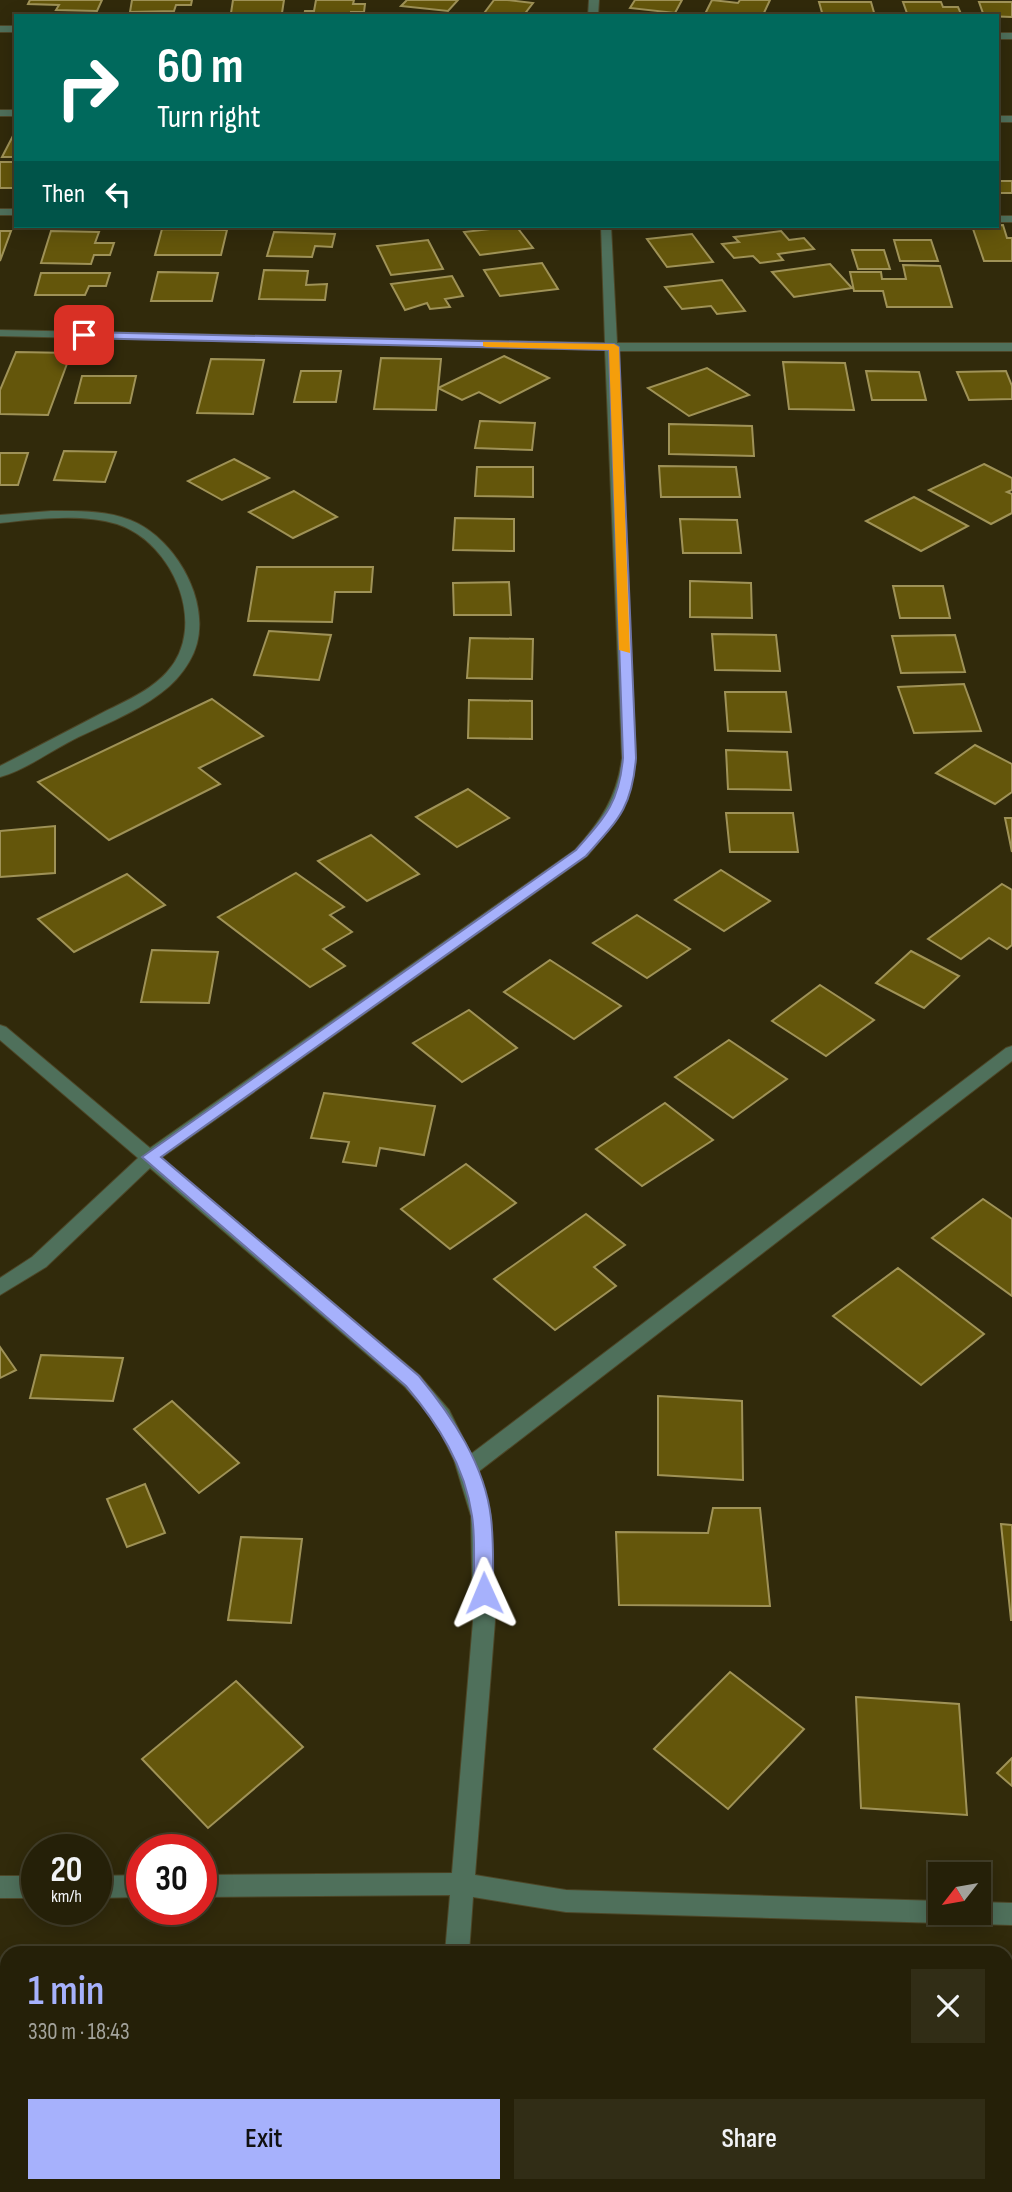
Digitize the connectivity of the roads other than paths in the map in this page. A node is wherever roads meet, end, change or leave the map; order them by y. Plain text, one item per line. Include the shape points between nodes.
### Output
1 (606, 228) edge
2 (0, 333) edge
3 (1012, 346) edge
4 (614, 347) junction
5 (0, 519) edge
6 (0, 772) edge
7 (0, 1031) edge
8 (1012, 1052) edge
9 (150, 1157) junction
10 (0, 1288) edge
11 (467, 1469) junction
12 (463, 1884) junction
13 (217, 1886) edge
14 (0, 1887) edge
15 (21, 1887) edge
16 (928, 1912) edge
17 (991, 1913) edge
18 (1012, 1914) edge
19 (458, 1946) edge

1 - 4 street
2 - 4 street
3 - 4 street
4 - 9 street via 629,758 627,788 614,815 581,853
5 - 6 street via 49,513 95,516 138,528 168,557 187,592 192,623 190,649 174,675 154,692
7 - 9 street
8 - 11 street
9 - 10 street via 39,1262
9 - 11 street via 412,1381 442,1416
11 - 12 street via 481,1516 484,1621
12 - 13 street
12 - 16 street via 566,1901
12 - 19 street
14 - 15 street
17 - 18 street

